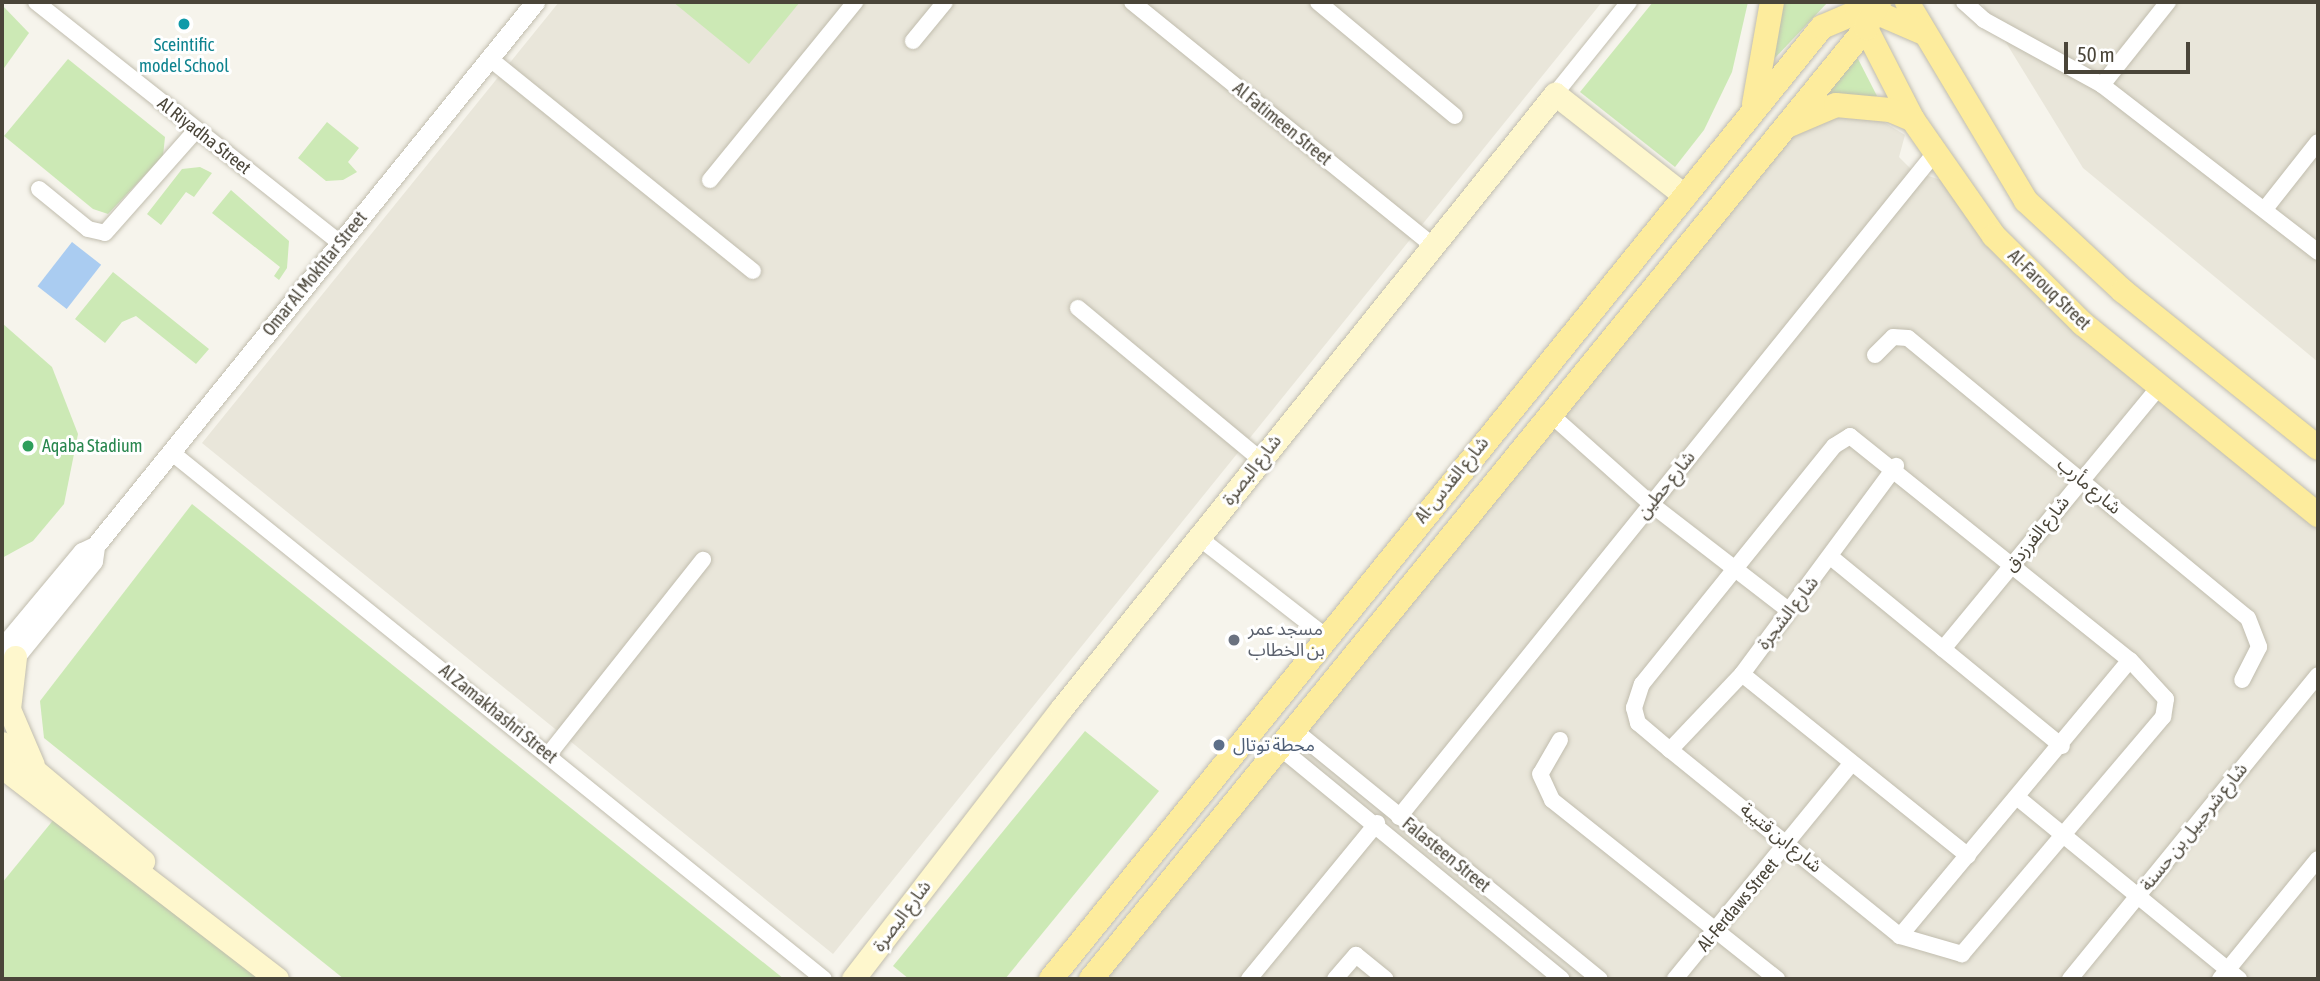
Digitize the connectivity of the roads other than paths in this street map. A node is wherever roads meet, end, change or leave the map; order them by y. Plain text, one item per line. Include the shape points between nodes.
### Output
1 (36, 2) edge
2 (535, 2) edge
3 (855, 2) edge
4 (945, 2) edge
5 (1132, 2) edge
6 (1318, 2) edge
7 (1629, 2) edge
8 (1772, 2) edge
9 (1907, 2) edge
10 (1964, 2) edge
11 (2168, 2) edge
12 (1866, 11) edge
13 (1924, 33) junction
14 (913, 41) dead end
15 (489, 58) junction
16 (2102, 85) junction
17 (1555, 94) junction
18 (1751, 113) junction
19 (1455, 116) dead end
20 (1913, 120) junction
21 (196, 130) junction
22 (1778, 131) junction
23 (2318, 142) edge
24 (1934, 154) junction
25 (710, 180) dead end
26 (39, 189) dead end
27 (1685, 196) junction
28 (2265, 209) junction
29 (340, 243) junction
30 (1433, 246) junction
31 (2318, 252) edge
32 (753, 271) dead end
33 (1078, 308) dead end
34 (1875, 355) dead end
35 (2159, 387) junction
36 (1549, 413) junction
37 (2318, 448) edge
38 (171, 452) junction
39 (1260, 459) junction
40 (1896, 467) junction
41 (2082, 479) junction
42 (2314, 502) edge
43 (1651, 504) junction
44 (1413, 529) junction
45 (1198, 537) junction
46 (1434, 555) junction
47 (1832, 558) junction
48 (703, 560) dead end
49 (2012, 564) junction
50 (1384, 565) junction
51 (1736, 568) junction
52 (1409, 586) junction
53 (1788, 610) junction
54 (1325, 636) junction
55 (1943, 649) junction
56 (6, 660) edge
57 (2130, 660) junction
58 (1742, 674) junction
59 (2318, 676) edge
60 (2242, 680) dead end
61 (1286, 738) junction
62 (1560, 740) dead end
63 (2, 743) edge
64 (2062, 746) junction
65 (1670, 751) junction
66 (549, 754) junction
67 (1852, 764) junction
68 (2, 767) edge
69 (36, 771) junction
70 (2018, 798) junction
71 (1399, 817) junction
72 (1377, 823) junction
73 (2064, 835) junction
74 (1789, 845) junction
75 (1968, 856) junction
76 (2318, 859) edge
77 (1125, 887) junction
78 (2137, 897) junction
79 (1153, 903) junction
80 (1102, 916) junction
81 (217, 930) junction
82 (1716, 930) junction
83 (1900, 936) junction
84 (1123, 938) junction
85 (2229, 976) edge
86 (277, 979) edge
87 (824, 979) edge
88 (853, 979) edge
89 (1051, 979) edge
90 (1091, 979) edge
91 (1249, 979) edge
92 (1335, 979) edge
93 (1386, 979) edge
94 (1562, 979) edge
95 (1600, 979) edge
96 (1675, 979) edge
97 (1777, 979) edge
98 (2070, 979) edge

1 - 21 street, Al Riyadha Street
2 - 15 street, Omar Al Mokhtar Street
3 - 25 street
4 - 14 street
5 - 30 street, Al Fatimeen Street
6 - 19 street
7 - 17 street
8 - 18 main road
9 - 13 main road
10 - 16 street via 1984,20
11 - 16 street
12 - 13 main road
12 - 18 main road, Al-شارع القدس via 1822,27
12 - 20 main road, Al-Farouq Street
12 - 22 main road, Al-شارع القدس
13 - 37 main road via 2025,201 2123,291
15 - 29 street, Omar Al Mokhtar Street
15 - 32 street
16 - 28 street
17 - 27 main road
17 - 30 main road, شارع البصرة
18 - 27 main road, Al-شارع القدس
20 - 22 main road via 1890,110 1836,105
20 - 24 main road, Al-Farouq Street
21 - 26 street via 105,233 88,229
21 - 29 street, Al Riyadha Street
22 - 36 main road, Al-شارع القدس
23 - 28 street
24 - 35 main road, Al-Farouq Street via 1994,236 2038,283
24 - 43 street, شارع حطين
27 - 44 main road, Al-شارع القدس
28 - 31 street
29 - 38 street, Omar Al Mokhtar Street
30 - 39 main road, شارع البصرة
33 - 39 street
34 - 41 street, شارع مأرب via 1893,337 1908,338
35 - 41 street, شارع الفرزدق
35 - 42 main road, Al-Farouq Street
36 - 43 street
36 - 46 main road, Al-شارع القدس
38 - 56 street, Omar Al Mokhtar Street via 95,546 93,561
38 - 66 street, Al Zamakhashri Street
39 - 45 main road, شارع البصرة
40 - 47 street, شارع الشجرة
40 - 49 street
40 - 51 street, شارع ابن قتيبة via 1850,436 1834,446
41 - 49 street, شارع الفرزدق
41 - 60 street, شارع مأرب via 2248,618 2259,647
43 - 51 street
43 - 71 street, شارع حطين
44 - 46 main road via 1414,549
44 - 50 main road, Al-شارع القدس
45 - 54 street
45 - 88 main road, شارع البصرة
46 - 52 main road, Al-شارع القدس
47 - 53 street, شارع الشجرة
47 - 55 street
48 - 66 street
49 - 55 street, شارع الفرزدق
49 - 57 street
50 - 52 main road via 1400,564
50 - 54 main road, Al-شارع القدس
51 - 53 street
51 - 65 street, شارع ابن قتيبة via 1637,695 1639,723
52 - 61 main road, Al-شارع القدس
53 - 58 street, شارع الشجرة
54 - 77 main road, Al-شارع القدس
55 - 64 street
56 - 69 main road via 9,709
57 - 64 street
57 - 73 street, شارع ابن قتيبة via 2162,689 2163,717
58 - 65 street, شارع الشجرة
58 - 67 street
59 - 78 street, شارع شرحبيل بن حسنة
61 - 71 street, Falasteen Street
61 - 72 street, Falasteen Street
61 - 79 main road, Al-شارع القدس
62 - 82 street via 1540,774 1552,800
63 - 69 main road
64 - 70 street
65 - 74 street, شارع ابن قتيبة
66 - 87 street, Al Zamakhashri Street
67 - 74 street, Al-Ferdaws Street
67 - 75 street
68 - 81 main road
69 - 81 main road
70 - 73 street
70 - 75 street
71 - 95 street, Falasteen Street
72 - 91 street
72 - 94 street, Falasteen Street
73 - 78 street
73 - 83 street, شارع ابن قتيبة via 1974,948 1953,954
74 - 82 street, Al-Ferdaws Street
74 - 83 street, شارع ابن قتيبة
75 - 83 street
76 - 85 street
77 - 79 main road via 1136,906
77 - 80 main road, Al-شارع القدس
78 - 85 street
78 - 98 street, شارع شرحبيل بن حسنة
79 - 84 main road, Al-شارع القدس
80 - 84 main road via 1121,918
80 - 89 main road, Al-شارع القدس
81 - 86 main road
82 - 96 street, Al-Ferdaws Street
82 - 97 street
84 - 90 main road, Al-شارع القدس
92 - 93 street via 1356,955

